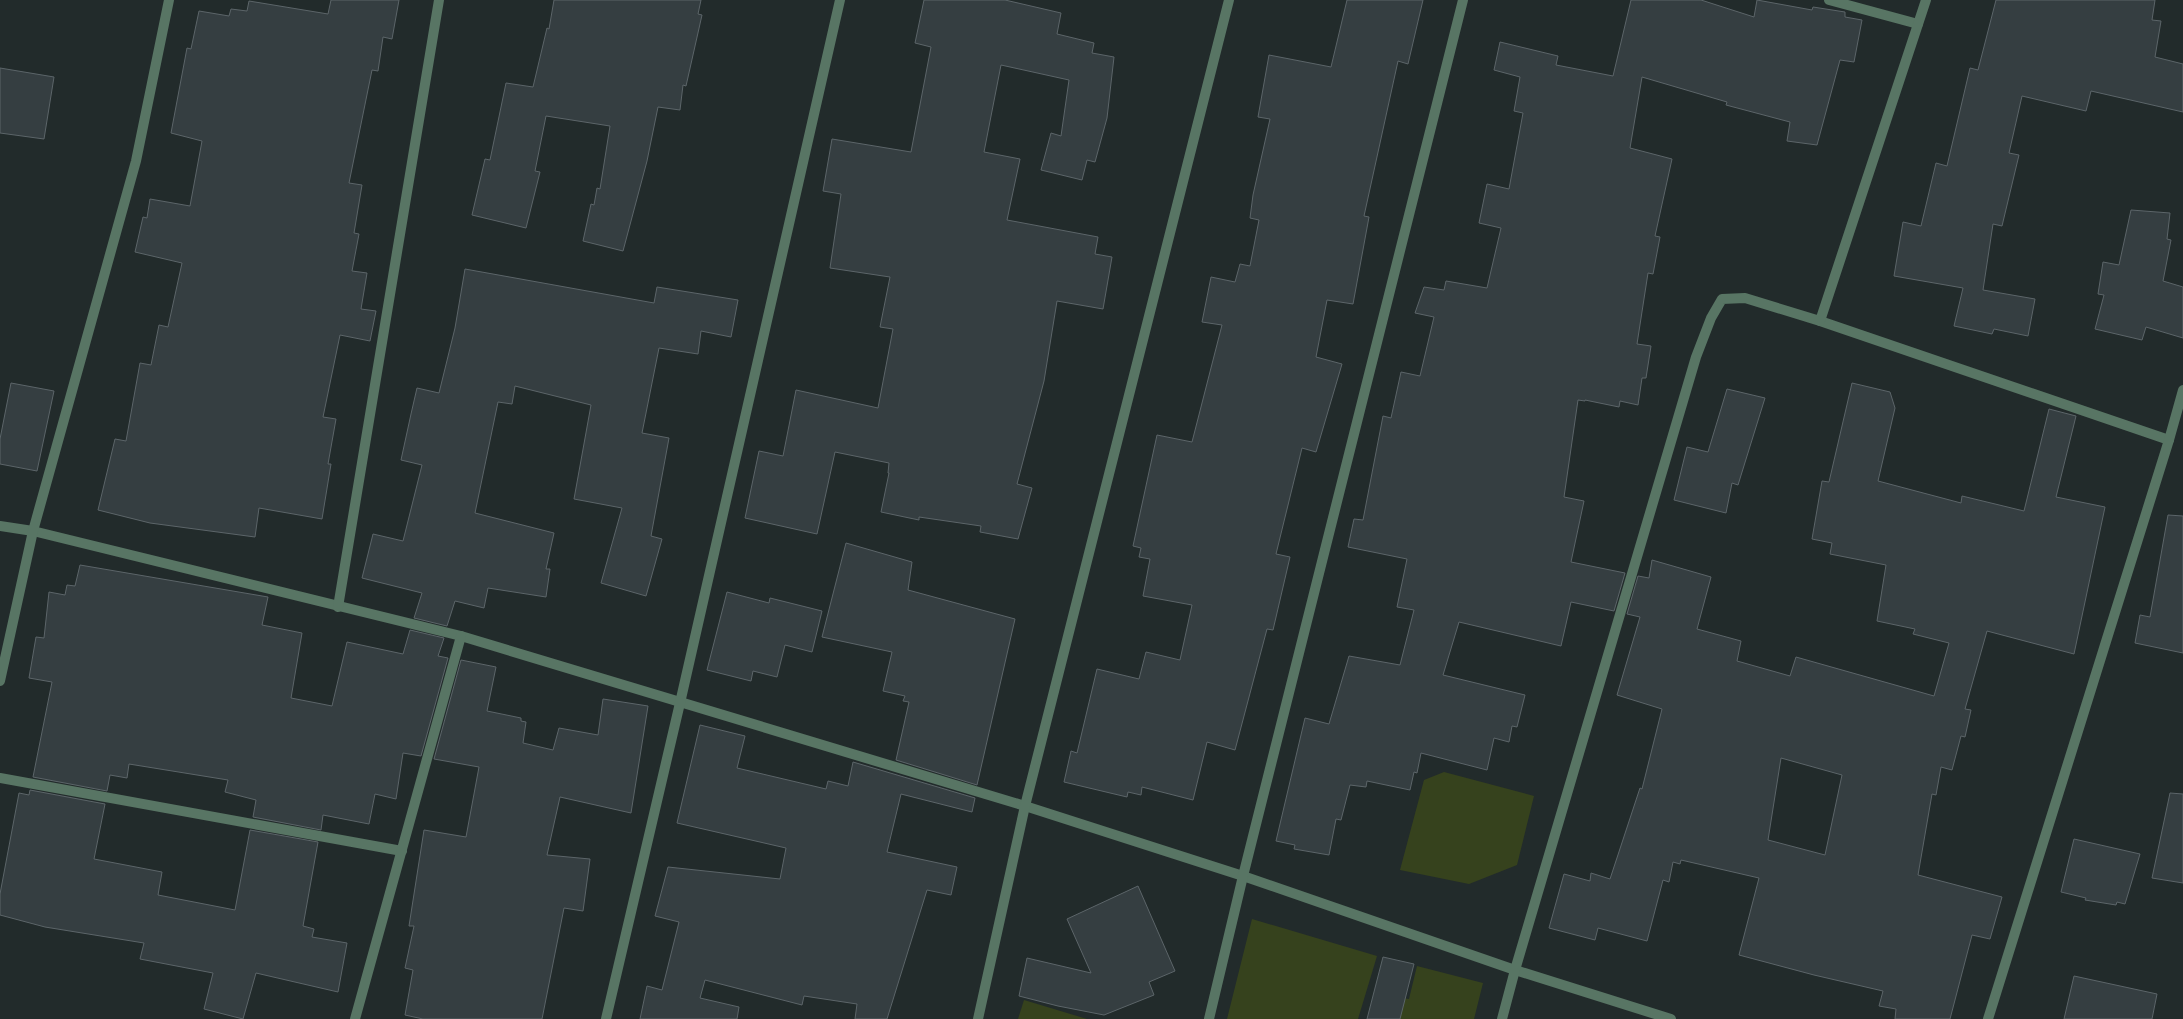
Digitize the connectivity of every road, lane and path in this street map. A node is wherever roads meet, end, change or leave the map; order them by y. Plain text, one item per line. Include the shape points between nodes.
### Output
1 (169, 0) edge
2 (439, 0) edge
3 (840, 0) edge
4 (1229, 0) edge
5 (1463, 0) edge
6 (1829, 0) edge
7 (1926, 0) edge
8 (1918, 24) junction
9 (1820, 321) junction
10 (2183, 390) edge
11 (2169, 440) junction
12 (0, 526) edge
13 (33, 531) junction
14 (338, 607) junction
15 (461, 636) junction
16 (0, 681) edge
17 (680, 703) junction
18 (0, 778) edge
19 (1025, 806) junction
20 (402, 851) junction
21 (1243, 876) junction
22 (1515, 970) junction
23 (355, 1019) edge
24 (606, 1019) edge
25 (978, 1019) edge
26 (1209, 1019) edge
27 (1502, 1019) edge
28 (1671, 1019) edge
29 (1988, 1019) edge

1 - 13 street via 136,162
2 - 14 street
3 - 17 street
4 - 19 street
5 - 21 street
6 - 8 street
7 - 8 street
8 - 9 street
9 - 11 street
9 - 22 street via 1745,298 1722,299 1711,318 1696,357
10 - 11 street
11 - 29 street
12 - 13 street
13 - 14 street
13 - 16 street
14 - 15 street
15 - 17 street
15 - 20 street
17 - 19 street
17 - 24 street
18 - 20 street
19 - 21 street
19 - 25 street
20 - 23 street
21 - 22 street
21 - 26 street
22 - 27 street
22 - 28 street

